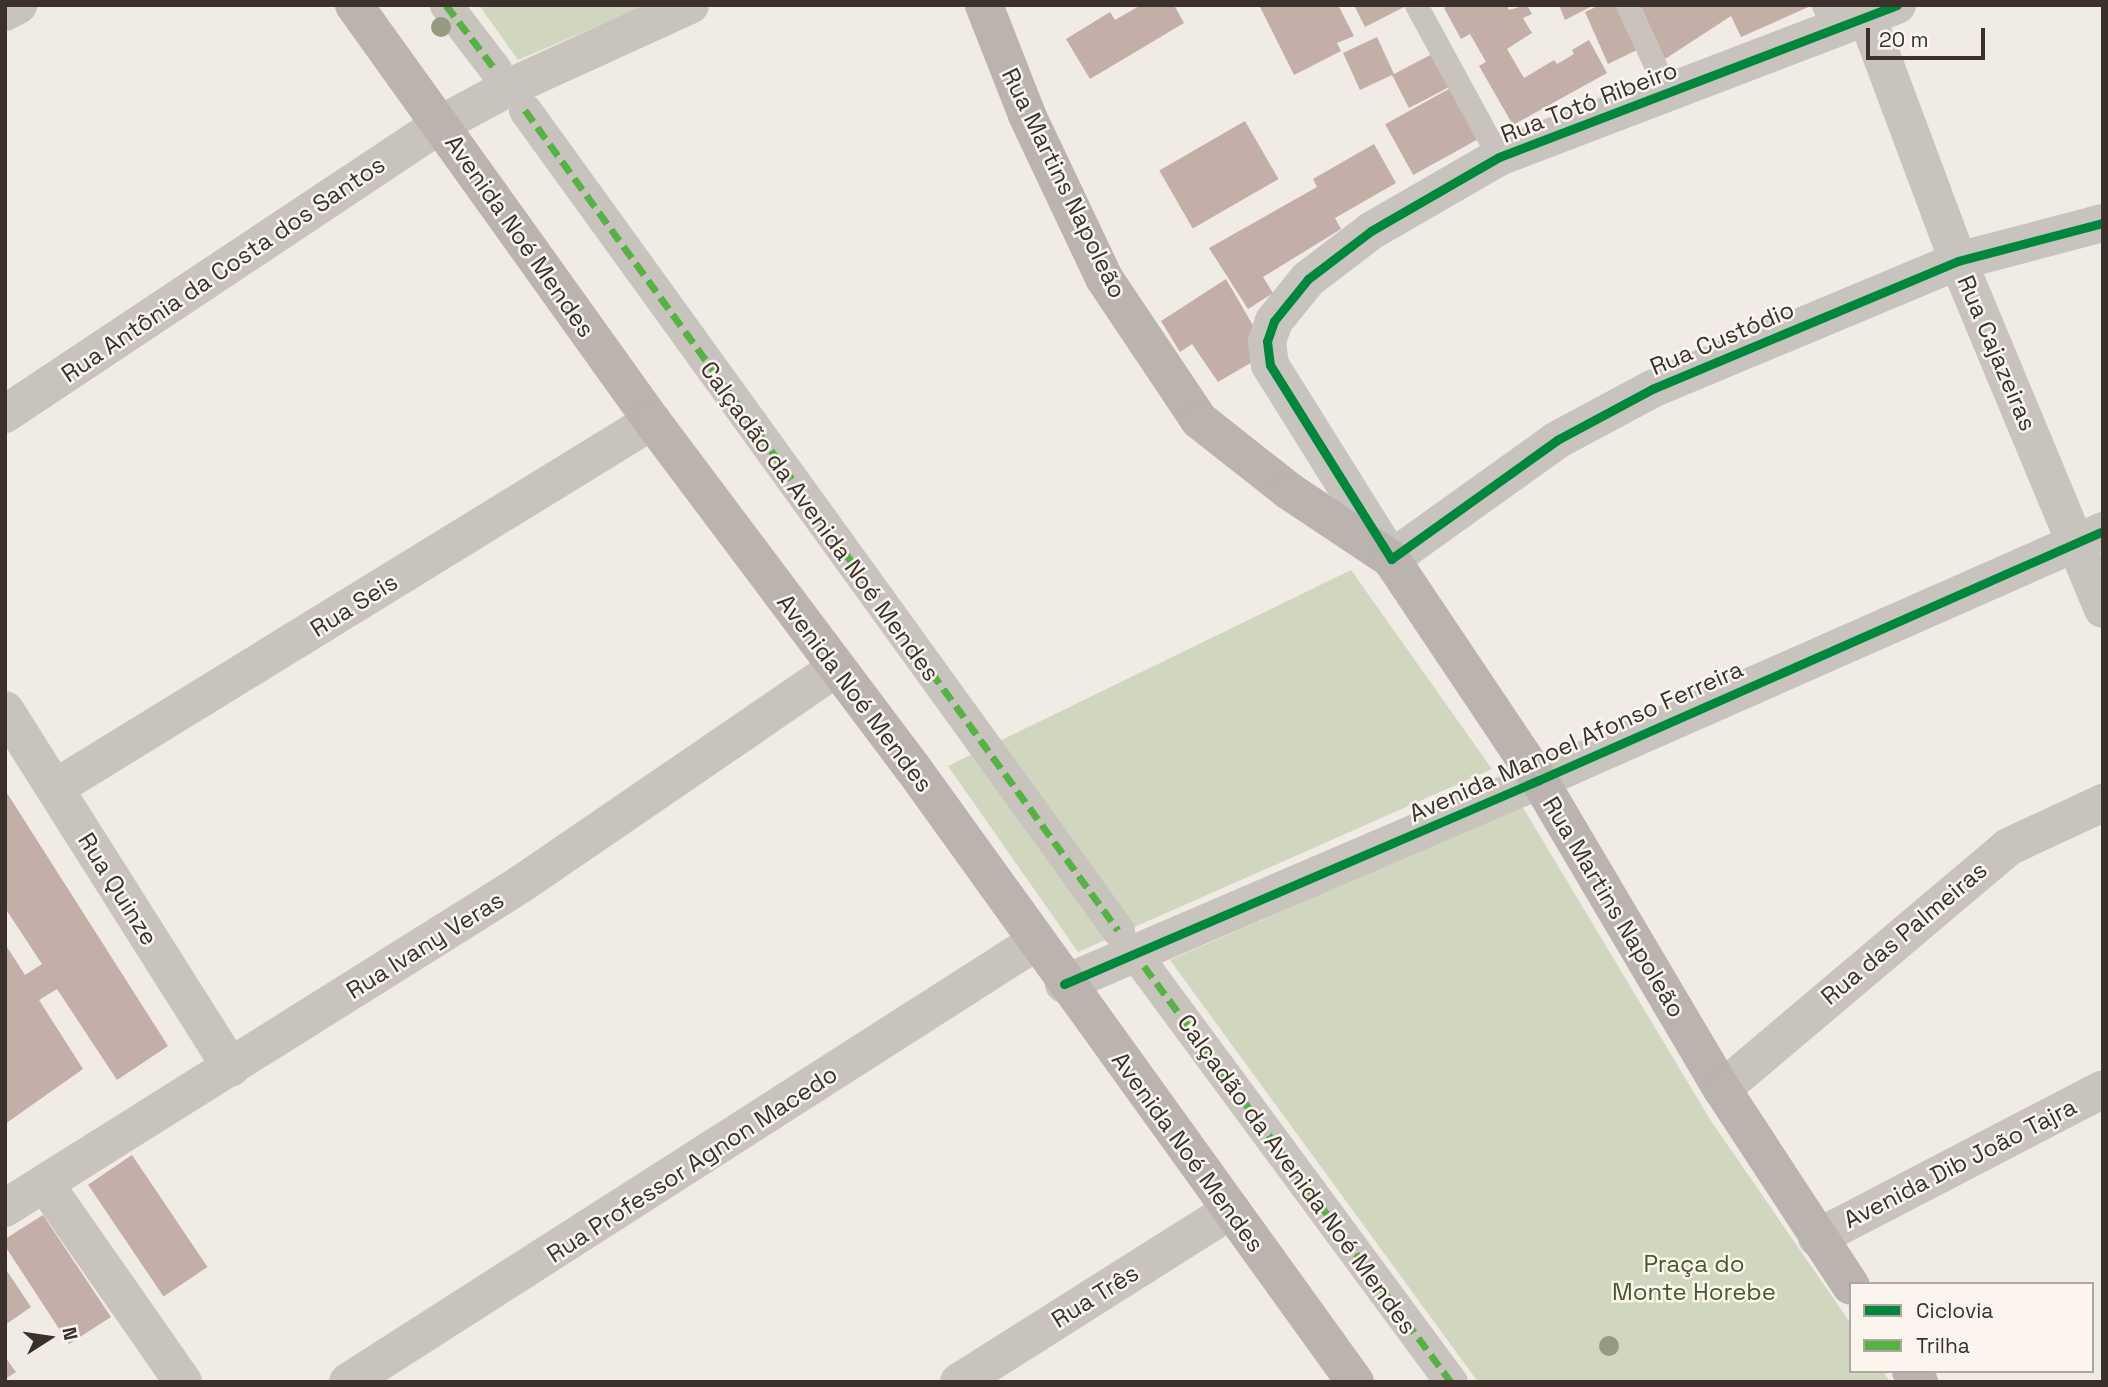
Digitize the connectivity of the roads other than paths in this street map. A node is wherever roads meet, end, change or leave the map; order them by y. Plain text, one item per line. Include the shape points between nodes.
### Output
1 (18, 5) edge
2 (354, 5) edge
3 (446, 5) edge
4 (690, 5) edge
5 (984, 5) edge
6 (1416, 5) edge
7 (1627, 5) edge
8 (5, 12) edge
9 (1855, 14) edge
10 (495, 69) dead end
11 (1668, 93) junction
12 (525, 110) dead end
13 (441, 124) junction
14 (1499, 157) junction
15 (2103, 223) edge
16 (1958, 261) junction
17 (5, 414) edge
18 (652, 422) junction
19 (2090, 536) edge
20 (1391, 559) junction
21 (2103, 609) edge
22 (836, 668) junction
23 (5, 710) edge
24 (1539, 780) junction
25 (55, 788) junction
26 (2103, 803) edge
27 (1118, 930) dead end
28 (1034, 943) junction
29 (1144, 966) dead end
30 (1064, 984) junction
31 (231, 1068) junction
32 (1722, 1088) junction
33 (2103, 1089) edge
34 (45, 1184) junction
35 (5, 1208) edge
36 (1231, 1210) junction
37 (1817, 1238) junction
38 (1849, 1283) edge
39 (183, 1382) edge
40 (348, 1382) edge
41 (959, 1382) edge
42 (1355, 1382) edge
43 (1451, 1382) edge

1 - 8 street
2 - 13 main road, Avenida Noé Mendes
3 - 10 street
4 - 13 street, Rua Antônia da Costa dos Santos via 508,88
5 - 20 main road, Rua Martins Napoleão via 1027,114 1104,278 1199,420 1289,491
6 - 14 lane
7 - 11 lane
9 - 11 street, Rua Totó Ribeiro
9 - 16 street, Rua Cajazeiras
11 - 14 street, Rua Totó Ribeiro
12 - 27 street, Calçadão da Avenida Noé Mendes
13 - 17 street, Rua Antônia da Costa dos Santos
13 - 18 main road, Avenida Noé Mendes
14 - 20 street, Rua Totó Ribeiro via 1371,231 1323,266 1282,310 1267,341 1278,382
15 - 16 street, Rua Custódio
16 - 19 street, Rua Cajazeiras
16 - 20 street, Rua Custódio via 1652,388 1557,440
18 - 22 main road, Avenida Noé Mendes
18 - 25 street, Rua Seis
19 - 21 street, Rua Cajazeiras
19 - 24 street, Avenida Manoel Afonso Ferreira
20 - 24 main road, Rua Martins Napoleão
22 - 28 main road, Avenida Noé Mendes via 912,767
22 - 31 street, Rua Ivany Veras via 522,884
23 - 25 street, Rua Quinze
24 - 30 street, Avenida Manoel Afonso Ferreira
24 - 32 main road, Rua Martins Napoleão
25 - 31 street, Rua Quinze
26 - 32 street, Rua das Palmeiras via 2044,827 1999,855
28 - 30 main road, Avenida Noé Mendes
28 - 40 street, Rua Professor Agnon Macedo
29 - 43 street, Calçadão da Avenida Noé Mendes
30 - 36 main road, Avenida Noé Mendes
31 - 34 street, Rua Ivany Veras
32 - 37 main road, Rua Martins Napoleão
33 - 37 street, Avenida Dib João Tajra
34 - 35 street, Rua Ivany Veras
34 - 39 street
36 - 41 street, Rua Três
36 - 42 main road, Avenida Noé Mendes
37 - 38 main road, Rua Martins Napoleão

